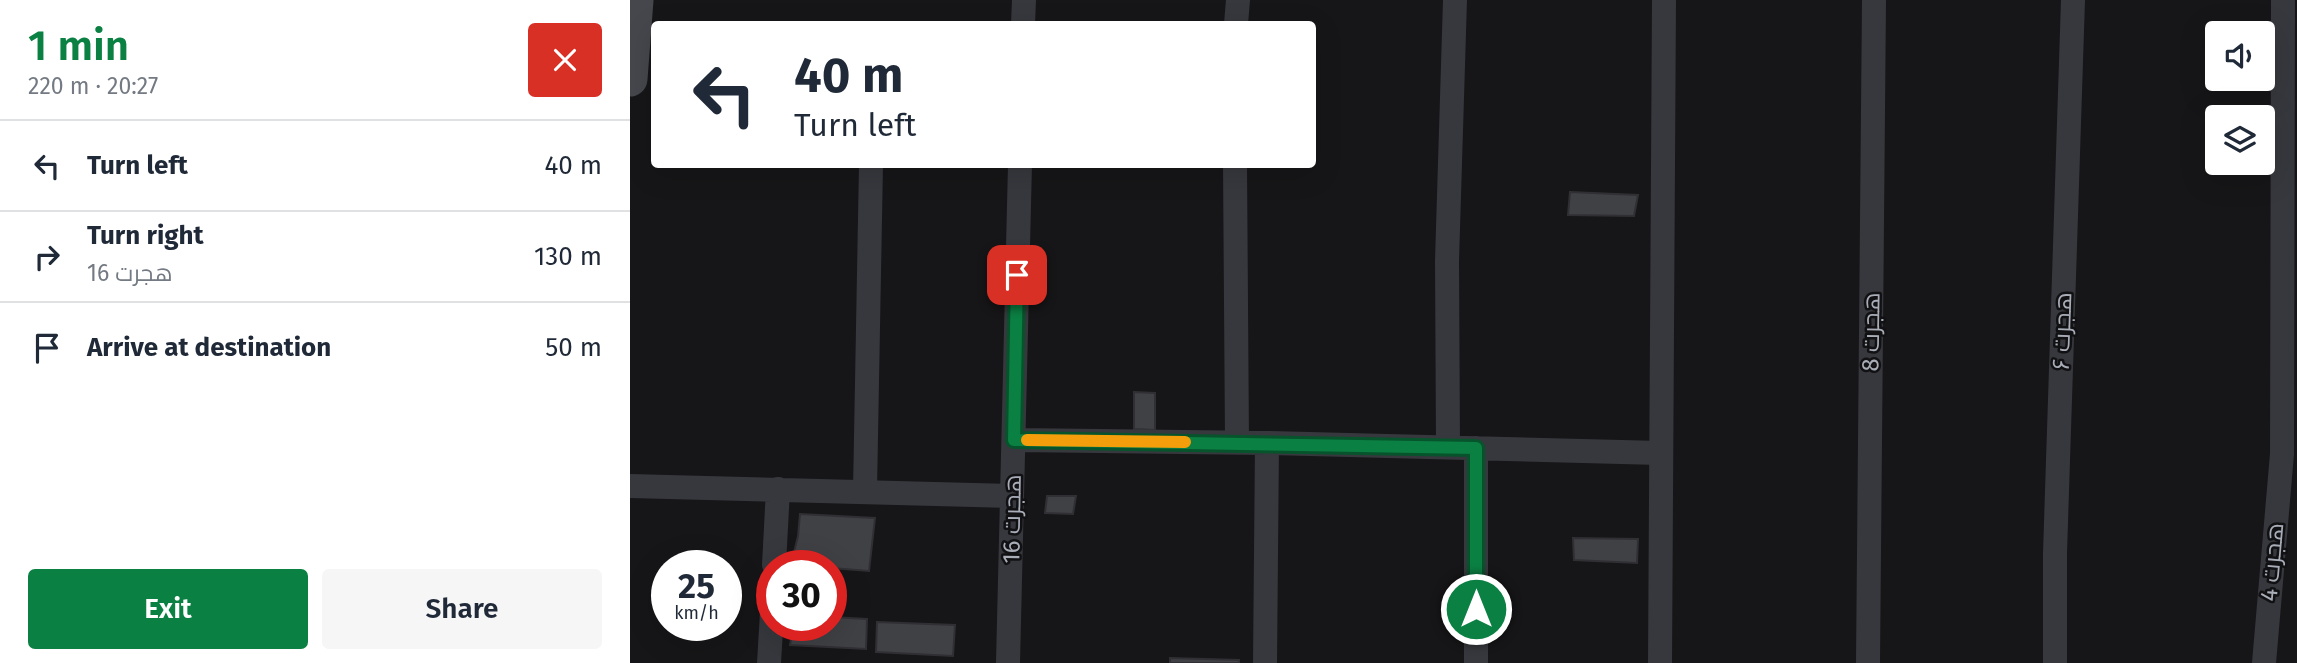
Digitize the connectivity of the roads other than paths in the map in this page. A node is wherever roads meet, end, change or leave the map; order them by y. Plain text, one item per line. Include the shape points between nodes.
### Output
1 (636, 0) edge
2 (1024, 0) edge
3 (1238, 0) edge
4 (1455, 0) edge
5 (1664, 0) edge
6 (1874, 0) edge
7 (2073, 0) edge
8 (2283, 0) edge
9 (1023, 21) edge
10 (1236, 21) edge
11 (630, 79) edge
12 (871, 168) edge
13 (1020, 168) edge
14 (1235, 168) edge
15 (1014, 440) junction
16 (1237, 442) junction
17 (1267, 443) junction
18 (1448, 447) junction
19 (1476, 448) junction
20 (1660, 453) junction
21 (630, 486) edge
22 (778, 489) junction
23 (865, 491) junction
24 (1012, 496) junction
25 (775, 550) edge
26 (770, 641) edge
27 (769, 663) edge
28 (1008, 663) edge
29 (1265, 663) edge
30 (1476, 663) edge
31 (1660, 663) edge
32 (1868, 663) edge
33 (2055, 663) edge
34 (2264, 663) edge

1 - 11 main road
2 - 9 street
3 - 10 street
4 - 18 street via 1447,261
5 - 20 street
6 - 32 street, هجرت 8
7 - 33 street, هجرت ۶ via 2054,553
8 - 34 street, هجرت 4 via 2282,454
12 - 23 street
13 - 15 street, هجرت 16
14 - 16 street
15 - 16 street
15 - 24 street, هجرت 16
16 - 17 street
17 - 18 street
17 - 29 street
18 - 19 street
19 - 20 street
19 - 30 street
20 - 31 street
21 - 22 street
22 - 23 street
22 - 25 street
23 - 24 street
24 - 28 street, هجرت 16
26 - 27 street

